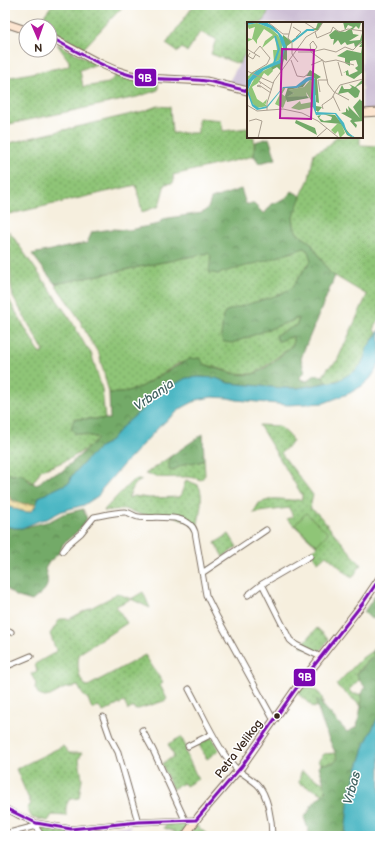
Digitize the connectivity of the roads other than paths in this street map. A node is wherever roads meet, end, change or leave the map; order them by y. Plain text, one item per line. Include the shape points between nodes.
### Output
1 (5, 23) edge
2 (18, 27) edge
3 (58, 41) edge
4 (247, 91) edge
5 (380, 112) edge
6 (363, 113) edge
7 (266, 530) dead end
8 (63, 551) dead end
9 (310, 556) dead end
10 (202, 573) junction
11 (380, 578) edge
12 (262, 584) junction
13 (248, 595) dead end
14 (5, 629) edge
15 (11, 632) dead end
16 (31, 656) dead end
17 (321, 657) junction
18 (5, 667) edge
19 (189, 690) dead end
20 (103, 716) dead end
21 (275, 720) junction
22 (142, 730) dead end
23 (212, 734) junction
24 (188, 746) dead end
25 (238, 770) junction
26 (5, 808) edge
27 (185, 820) junction
28 (196, 820) junction
29 (138, 822) junction
30 (36, 824) junction
31 (5, 834) edge
32 (42, 836) edge
33 (185, 836) edge
34 (272, 836) edge

1 - 2 street
3 - 4 street via 97,62 131,75 152,79 206,81
5 - 6 street
7 - 10 street
8 - 10 street via 94,517 127,512 138,517 170,517 188,523 194,529
9 - 12 street
10 - 21 street via 206,595
11 - 17 street, Petra Velikog
12 - 13 street
12 - 17 street via 290,640
14 - 15 street
16 - 18 street
17 - 21 street, Petra Velikog
19 - 23 street
20 - 29 street via 118,752
21 - 25 street, Petra Velikog
22 - 27 street
23 - 24 street
23 - 25 street
25 - 28 street, Petra Velikog
25 - 34 street via 256,783 261,790 272,824
26 - 30 street
27 - 28 street
27 - 29 street
28 - 33 street, Petra Velikog
29 - 30 street via 79,829
30 - 31 street
30 - 32 street

